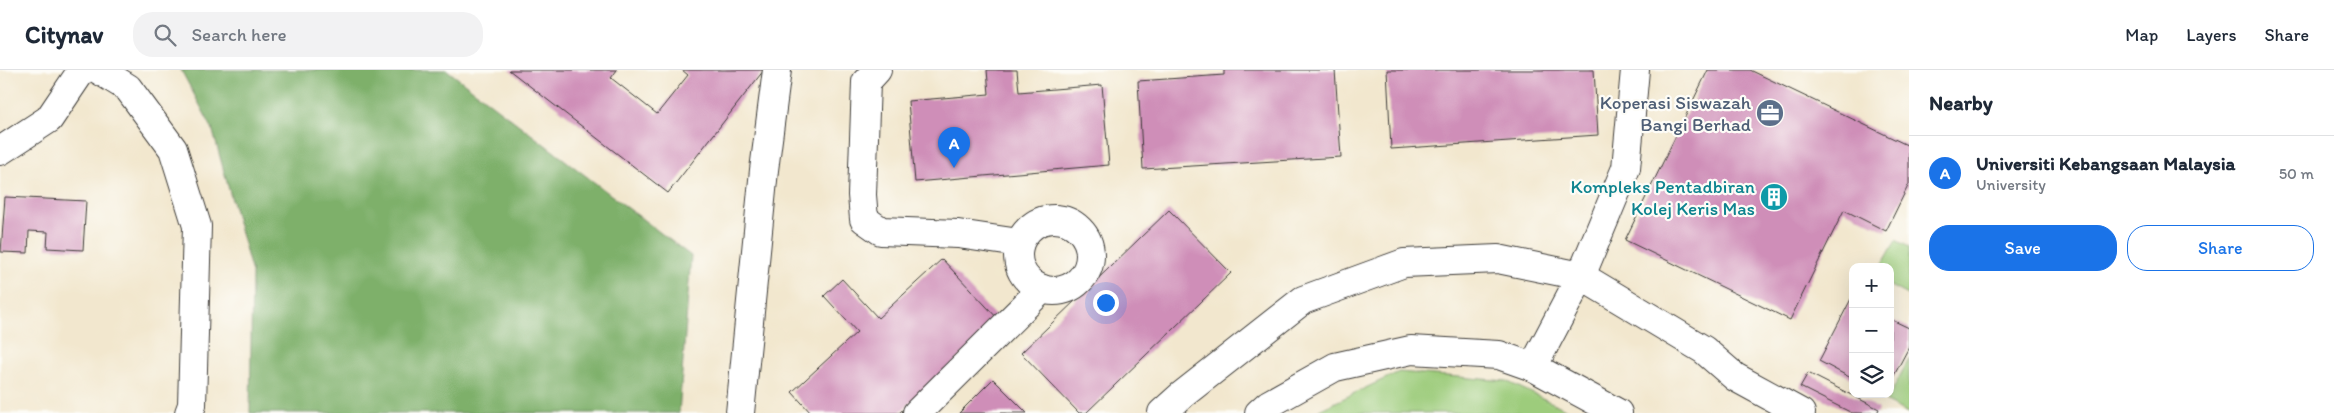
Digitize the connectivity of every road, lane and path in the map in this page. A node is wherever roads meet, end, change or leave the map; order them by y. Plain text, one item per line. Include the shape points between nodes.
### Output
1 (82, 70) edge
2 (99, 70) edge
3 (777, 70) edge
4 (877, 70) edge
5 (1635, 70) edge
6 (0, 151) edge
7 (1019, 244) junction
8 (1581, 276) junction
9 (1042, 289) junction
10 (1704, 350) junction
11 (1533, 367) junction
12 (189, 413) edge
13 (740, 413) edge
14 (918, 413) edge
15 (1162, 413) edge
16 (1259, 413) edge
17 (1618, 413) edge
18 (1801, 413) edge
19 (1820, 413) edge

1 - 6 street via 49,119
2 - 12 street via 128,88 173,149 197,226 196,316
3 - 13 street
4 - 7 street via 866,82 864,219 881,231 958,234
5 - 8 street via 1626,168
7 - 9 street via 1022,271 1032,284
7 - 9 street via 1034,225 1057,219 1069,222 1086,239 1090,250 1085,273 1066,289
8 - 10 street
8 - 11 street
8 - 15 street via 1498,259 1404,263 1304,300
9 - 14 street
10 - 18 street via 1735,377
10 - 19 street
11 - 16 street via 1499,355 1411,350 1335,367 1269,404
11 - 17 street

